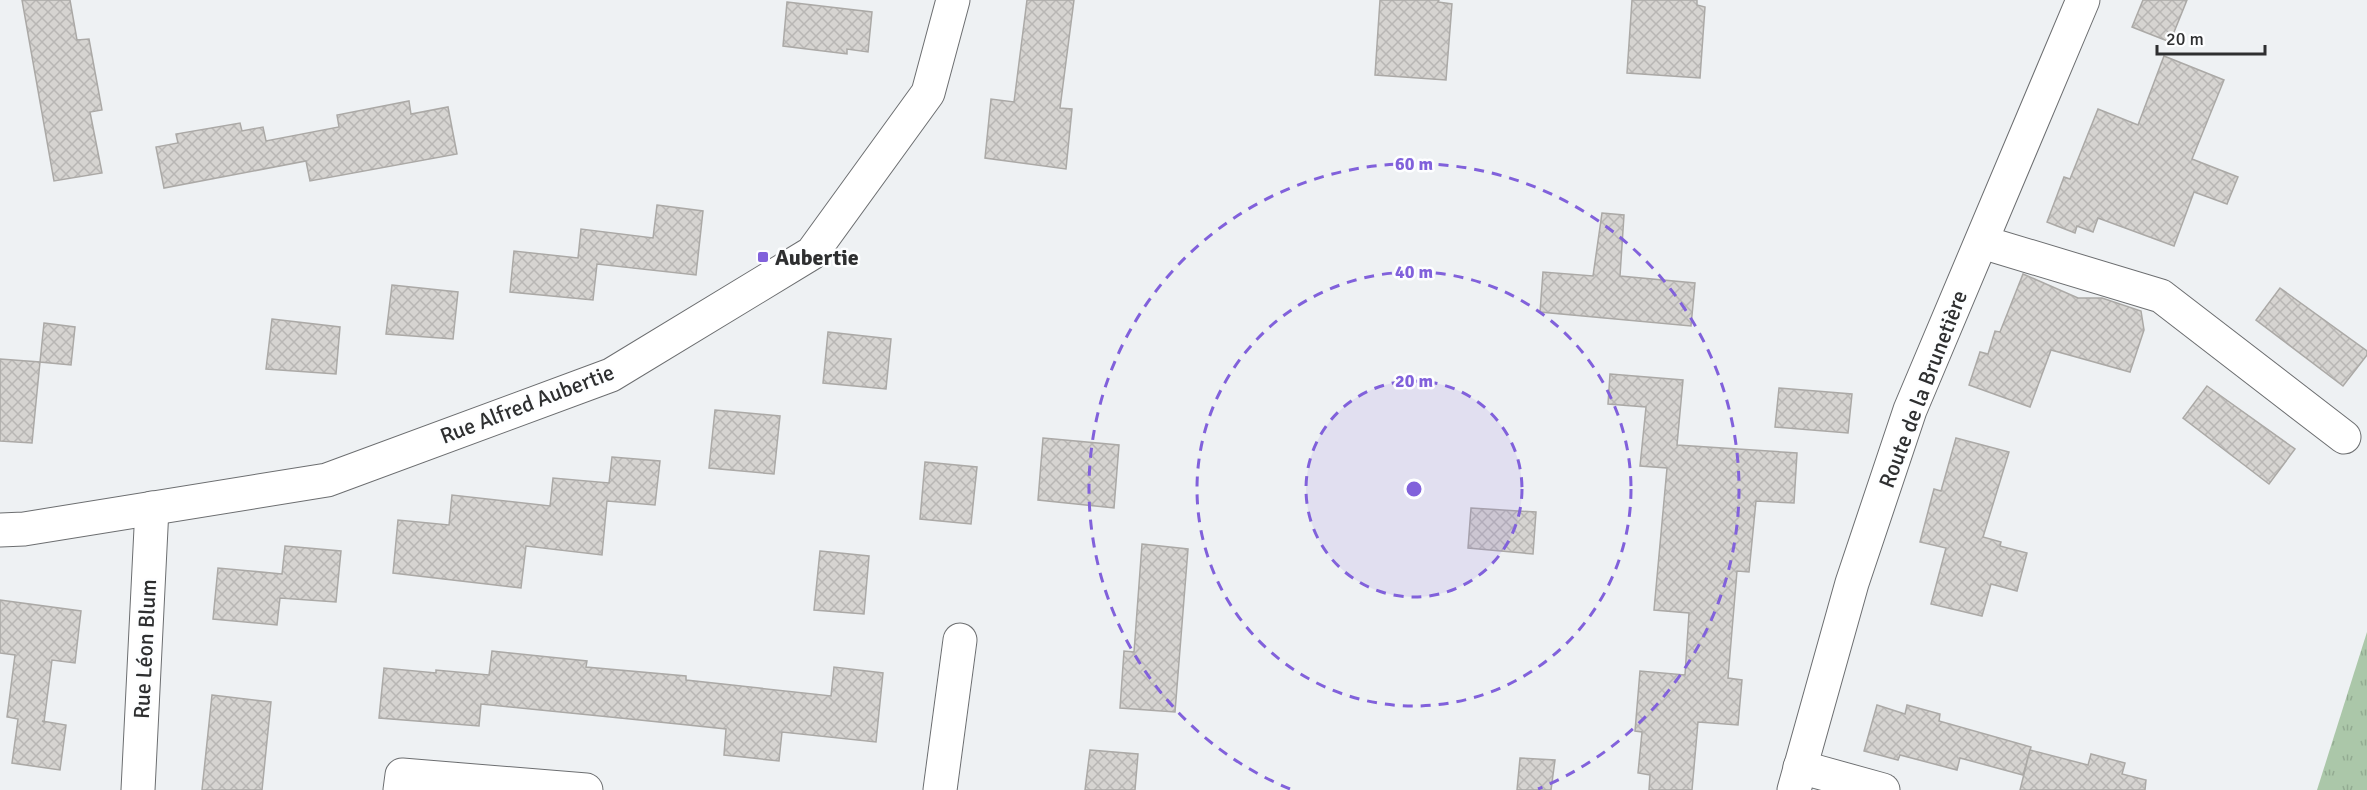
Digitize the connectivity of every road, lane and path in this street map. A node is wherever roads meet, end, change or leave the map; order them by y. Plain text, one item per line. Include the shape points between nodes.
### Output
1 (953, 0) edge
2 (2083, 0) edge
3 (1982, 242) junction
4 (2344, 437) dead end
5 (152, 508) junction
6 (0, 530) edge
7 (960, 640) dead end
8 (1797, 779) edge
9 (138, 790) edge
10 (400, 790) edge
11 (586, 790) edge
12 (940, 790) edge
13 (1883, 790) edge

1 - 5 street, Rue Alfred Aubertie via 928,93 812,253 611,375 327,480
2 - 3 street, Route de la Brunetière
3 - 4 street via 2162,296
3 - 8 street, Route de la Brunetière via 1910,410 1852,583
5 - 6 street, Rue Alfred Aubertie
5 - 9 street, Rue Léon Blum
7 - 12 street
8 - 13 street
10 - 11 street via 402,775

